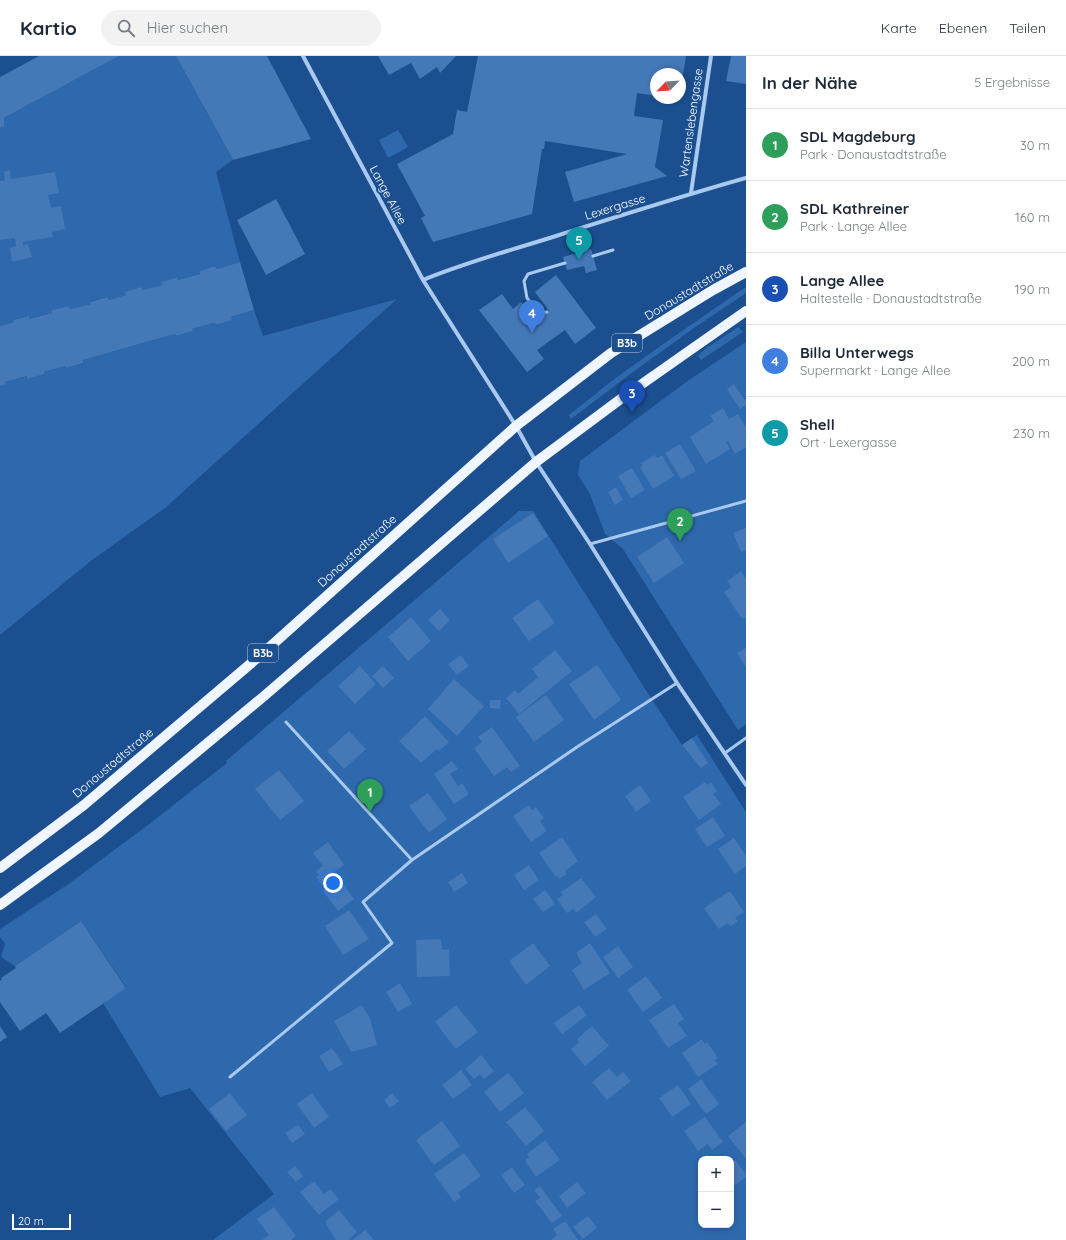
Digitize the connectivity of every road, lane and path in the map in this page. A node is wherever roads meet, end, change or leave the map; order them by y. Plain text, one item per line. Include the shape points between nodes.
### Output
1 (303, 56) edge
2 (711, 56) edge
3 (746, 178) edge
4 (691, 193) junction
5 (613, 250) dead end
6 (593, 256) dead end
7 (565, 263) dead end
8 (746, 272) edge
9 (423, 280) junction
10 (746, 311) edge
11 (547, 312) dead end
12 (516, 426) junction
13 (536, 462) junction
14 (746, 501) edge
15 (590, 544) junction
16 (677, 683) junction
17 (286, 722) dead end
18 (746, 738) edge
19 (725, 753) junction
20 (746, 785) edge
21 (412, 860) junction
22 (0, 868) edge
23 (0, 905) edge
24 (230, 1077) dead end

1 - 9 street, Lange Allee
2 - 4 street, Wartenslebengasse
3 - 4 street, Lexergasse
4 - 9 street, Lexergasse via 444,271
5 - 6 lane
7 - 11 lane via 528,274 524,281 527,298 539,313
8 - 12 main road, Donaustadtstraße / B3b via 611,353
9 - 12 street, Lange Allee
10 - 13 main road, B3b
12 - 13 street, Lange Allee
12 - 22 main road, Donaustadtstraße / B3b via 250,664 84,805
13 - 15 street, Lange Allee
13 - 23 main road, B3b via 269,692 99,833
14 - 15 lane
15 - 16 street, Lange Allee
16 - 19 street, Lange Allee
16 - 21 lane via 577,747
17 - 21 lane
18 - 19 lane
19 - 20 street, Lange Allee
21 - 24 lane via 363,902 392,943

